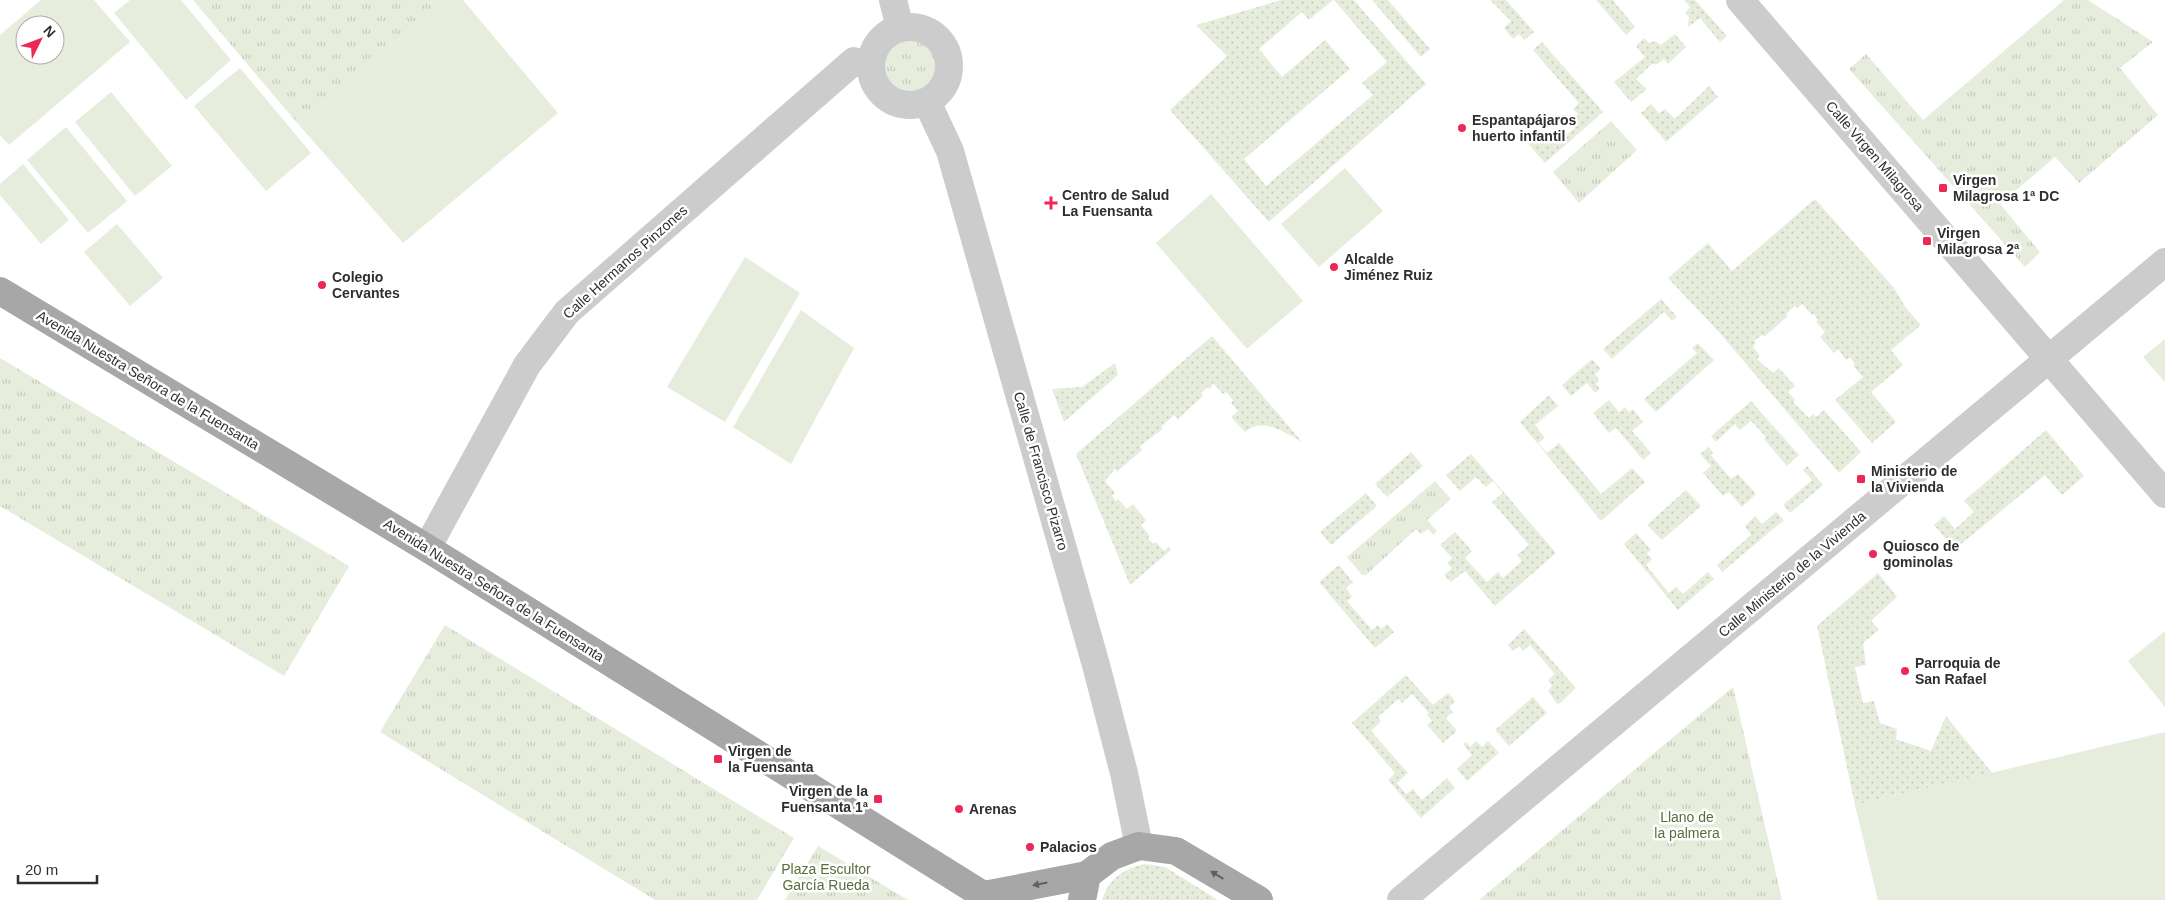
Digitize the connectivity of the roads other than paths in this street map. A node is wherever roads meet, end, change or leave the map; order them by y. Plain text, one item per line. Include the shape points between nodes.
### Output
1 (893, 0) edge
2 (1740, 0) edge
3 (900, 28) junction
4 (870, 66) junction
5 (926, 102) junction
6 (2165, 262) edge
7 (0, 291) edge
8 (2049, 357) junction
9 (2165, 494) edge
10 (427, 548) junction
11 (1139, 846) junction
12 (1085, 888) edge
13 (1409, 892) edge
14 (988, 898) edge
15 (1259, 900) edge
16 (1388, 900) edge

1 - 3 street
2 - 8 street, Calle Virgen Milagrosa
3 - 4 street via 879,42
3 - 5 street via 925,30 936,36 948,57 949,71 945,84 938,95
4 - 5 street via 872,79 888,99 914,106
4 - 10 street, Calle Hermanos Pinzones via 854,61 567,312 527,365
5 - 11 street, Calle de Francisco Pizarro via 950,150 1096,665
6 - 8 street, Calle Ministerio de la Vivienda
7 - 10 main road, Avenida Nuestra Señora de la Fuensanta
8 - 9 street, Calle Virgen Milagrosa
8 - 13 street, Calle Ministerio de la Vivienda via 1764,599
10 - 14 main road, Avenida Nuestra Señora de la Fuensanta
11 - 12 main road via 1112,856
15 -> 11 main road via 1176,851
12 -> 14 main road, Avenida Nuestra Señora de la Fuensanta
13 - 16 street, Calle Ministerio de la Vivienda

